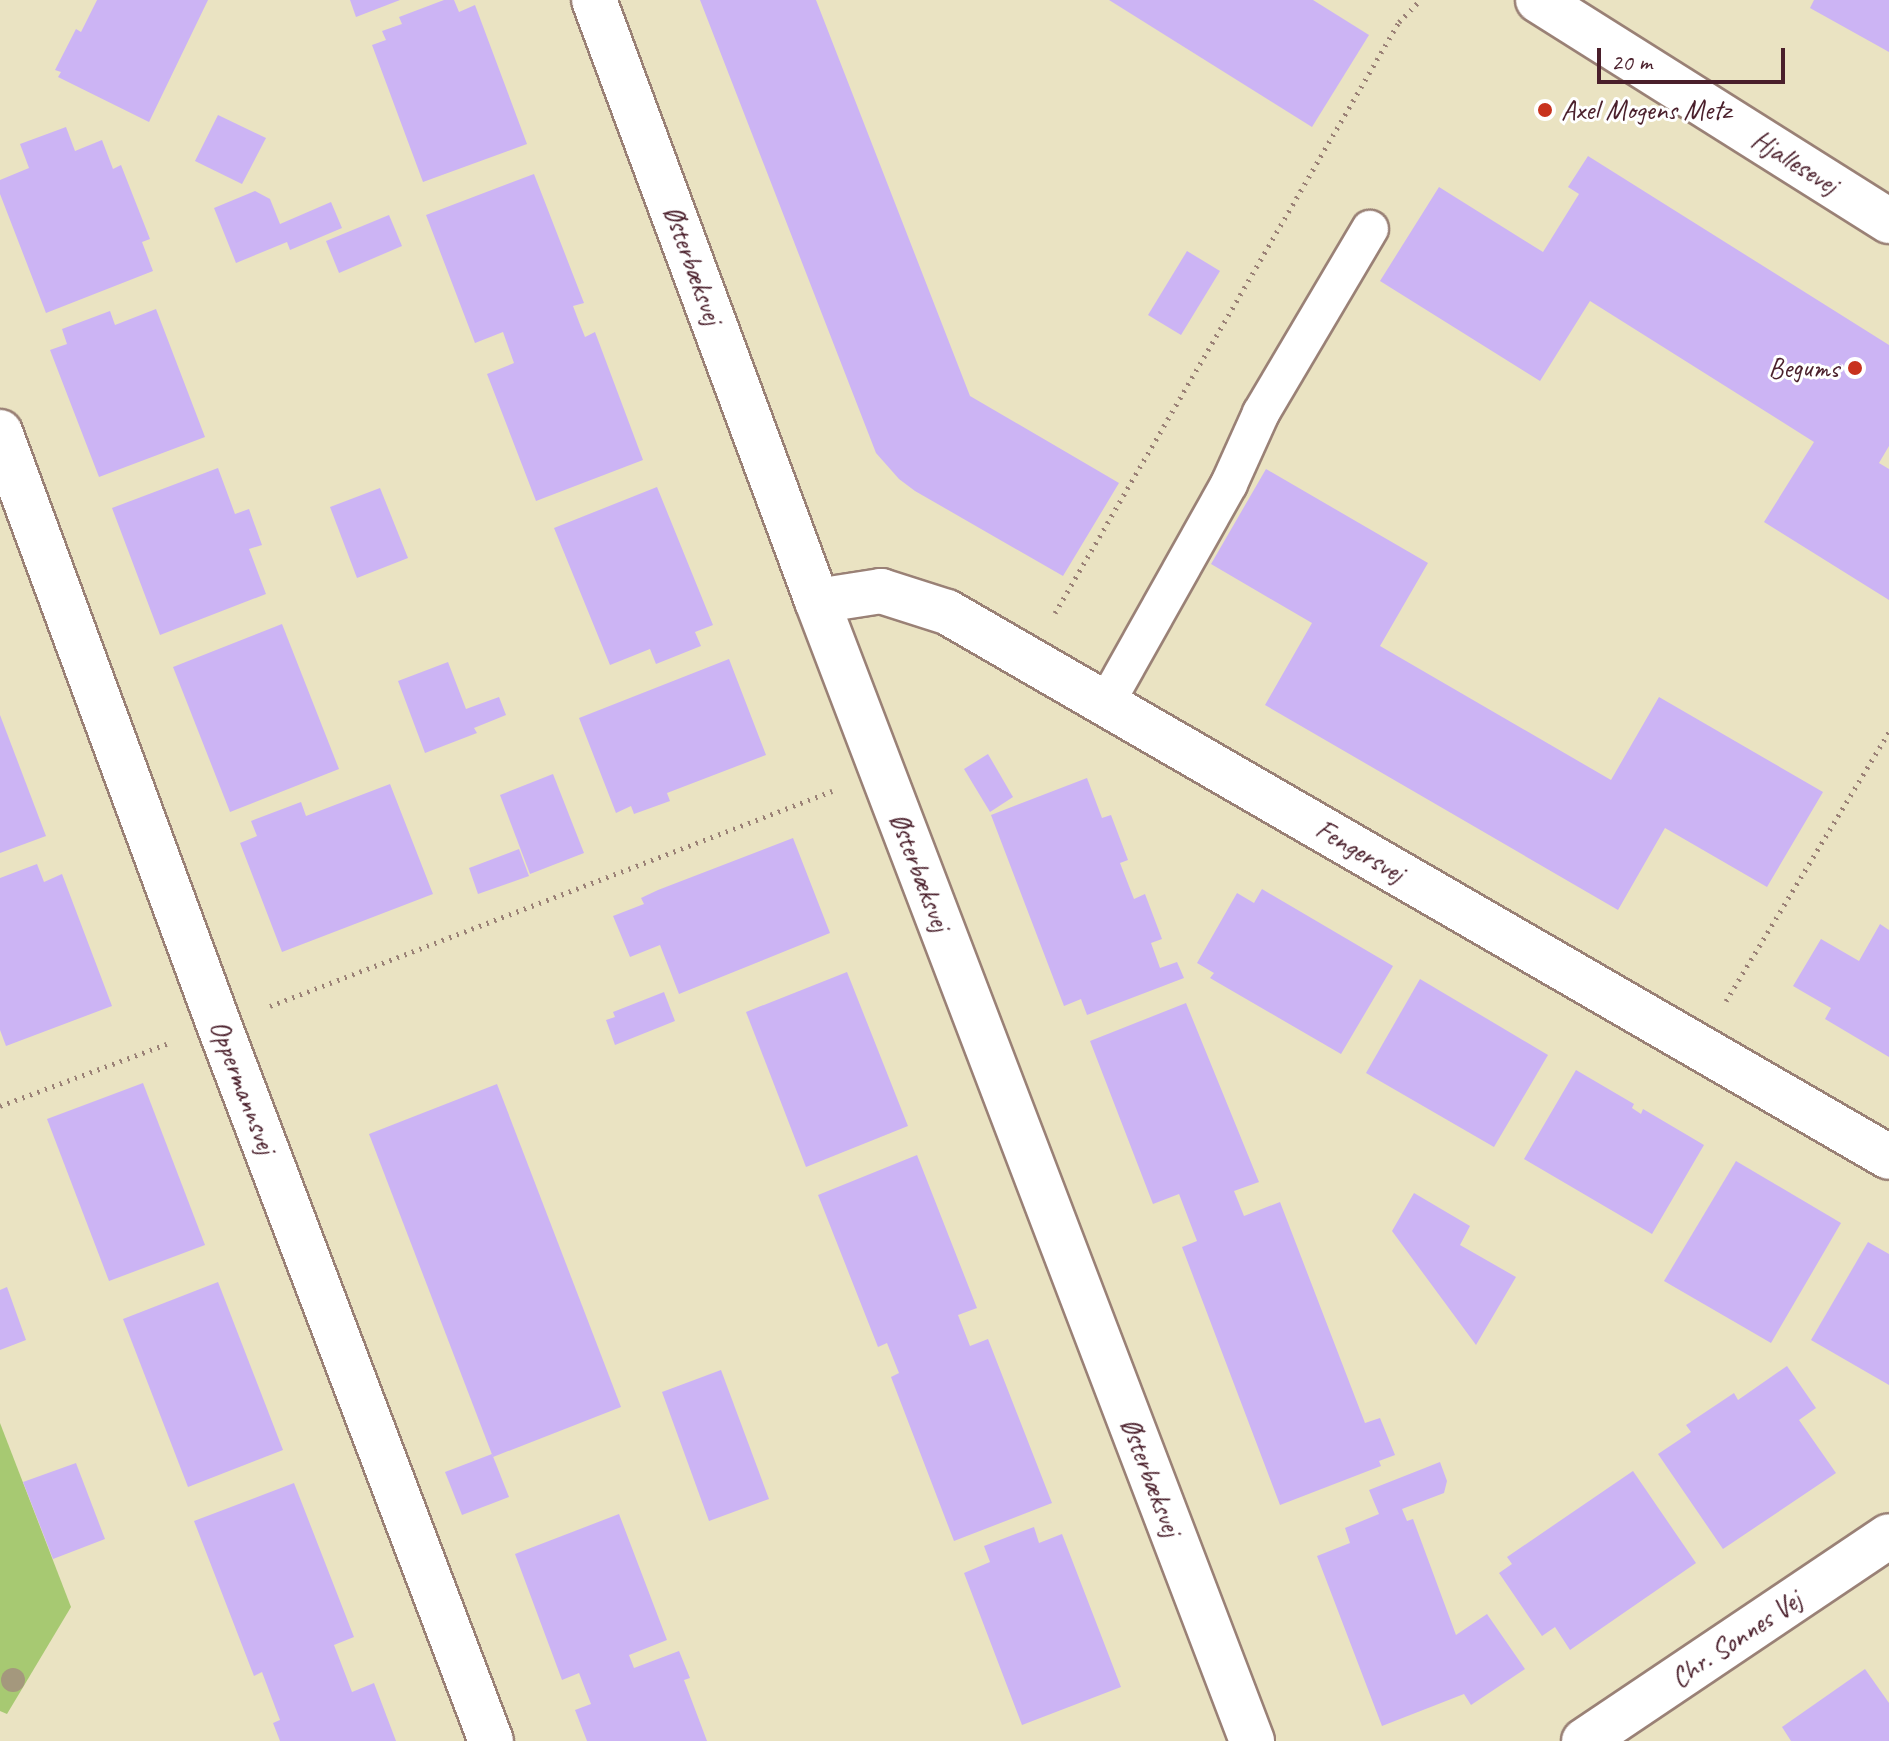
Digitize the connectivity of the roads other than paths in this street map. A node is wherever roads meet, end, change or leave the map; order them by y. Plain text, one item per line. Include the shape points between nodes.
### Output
1 (594, 0) edge
2 (1538, 0) edge
3 (1889, 221) edge
4 (1370, 229) dead end
5 (0, 432) edge
6 (817, 601) junction
7 (1105, 705) junction
8 (1889, 1157) edge
9 (1889, 1536) edge
10 (491, 1741) edge
11 (1252, 1741) edge
12 (1584, 1741) edge

1 - 6 street, Østerbæksvej
2 - 3 street, Hjallesevej
4 - 7 lane via 1261,413 1229,484
5 - 10 street, Oppermannsvej
6 - 7 street, Fengersvej via 881,591 947,612
6 - 11 street, Østerbæksvej
7 - 8 street, Fengersvej
9 - 12 street, Chr. Sonnes Vej

